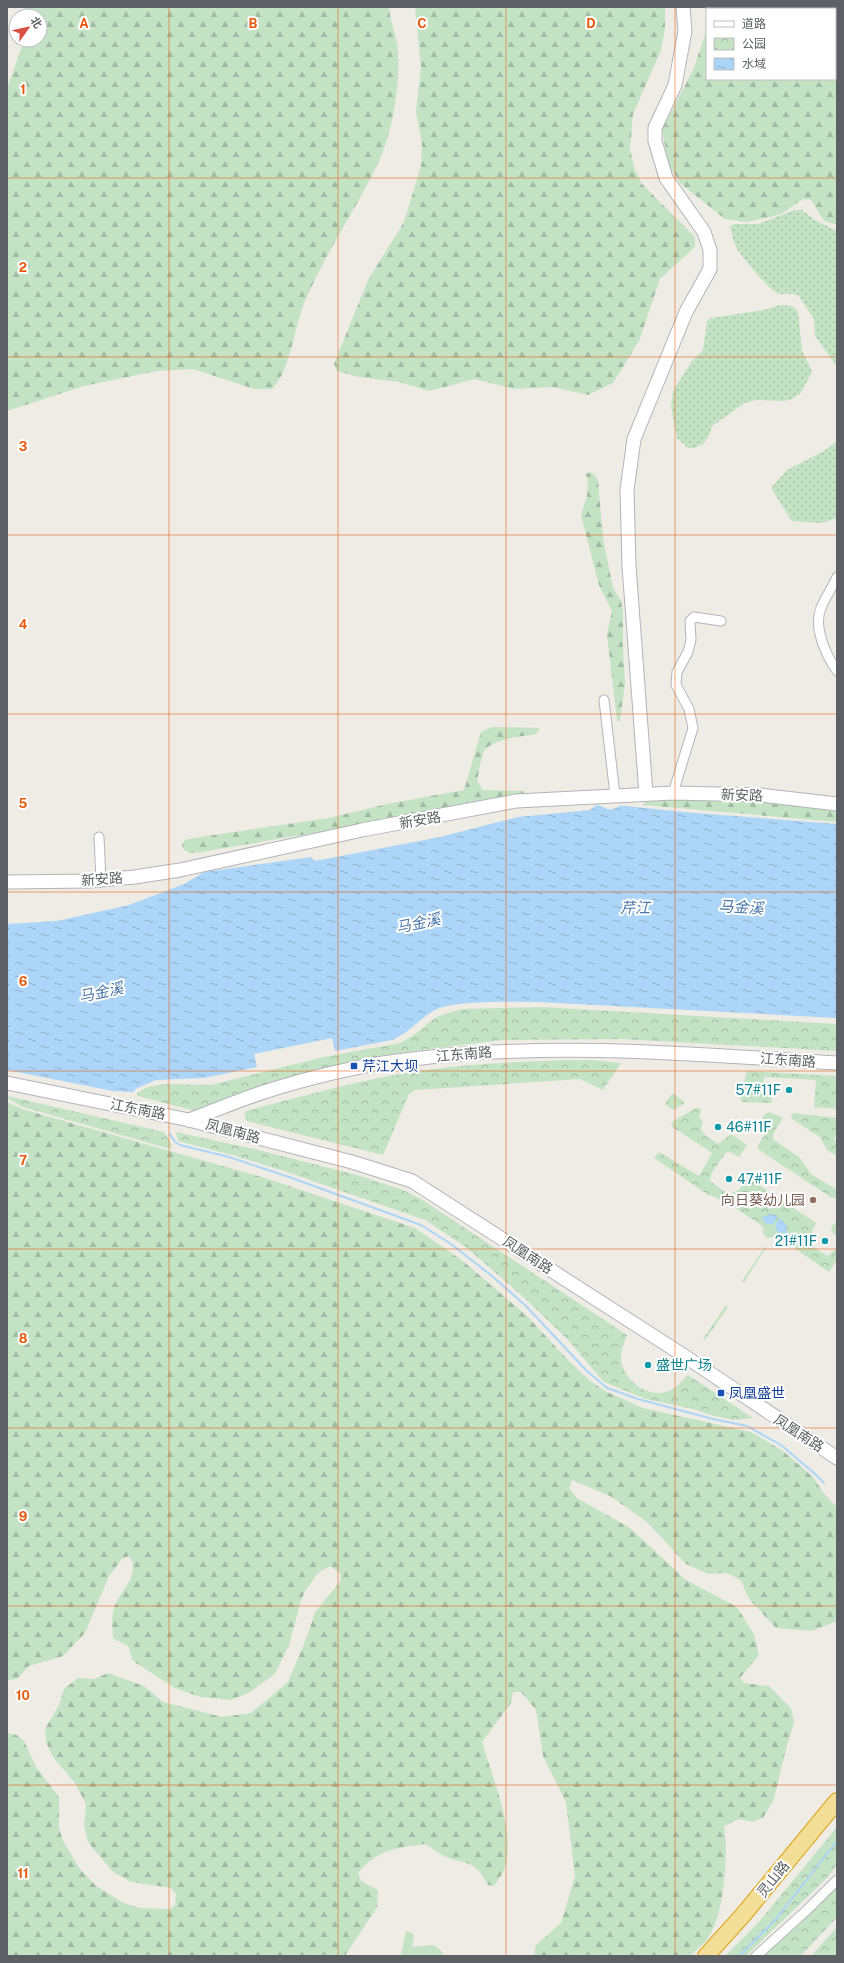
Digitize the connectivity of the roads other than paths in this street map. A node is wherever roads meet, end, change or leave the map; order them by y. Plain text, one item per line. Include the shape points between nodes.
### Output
1 (683, 7) edge
2 (837, 577) edge
3 (721, 621) dead end
4 (837, 671) edge
5 (604, 700) dead end
6 (673, 793) junction
7 (646, 794) junction
8 (615, 795) junction
9 (837, 804) edge
10 (99, 837) dead end
11 (101, 880) junction
12 (7, 882) edge
13 (837, 1064) edge
14 (7, 1083) edge
15 (189, 1120) junction
16 (837, 1458) edge
17 (837, 1801) edge
18 (837, 1880) edge
19 (706, 1956) edge
20 (756, 1956) edge

1 - 7 street via 685,31 675,86 655,128 655,141 666,178 704,232 710,250 710,269 686,312 634,439 627,490 629,566
2 - 4 street via 820,610 819,623 820,634
3 - 6 street via 699,616 690,621 691,640 688,652 677,672 676,685 689,710 693,728
5 - 8 street
6 - 7 street, 新安路
6 - 9 street, 新安路 via 760,795
7 - 8 street, 新安路
8 - 11 street, 新安路 via 516,801 362,830 180,870
10 - 11 street
11 - 12 street, 新安路
13 - 15 street, 江东南路 via 620,1050 514,1050 404,1060 321,1076 265,1092
14 - 15 street, 江东南路
15 - 16 street, 凤凰南路 via 352,1162 412,1181 683,1355
17 - 19 highway, 灵山路
18 - 20 street

